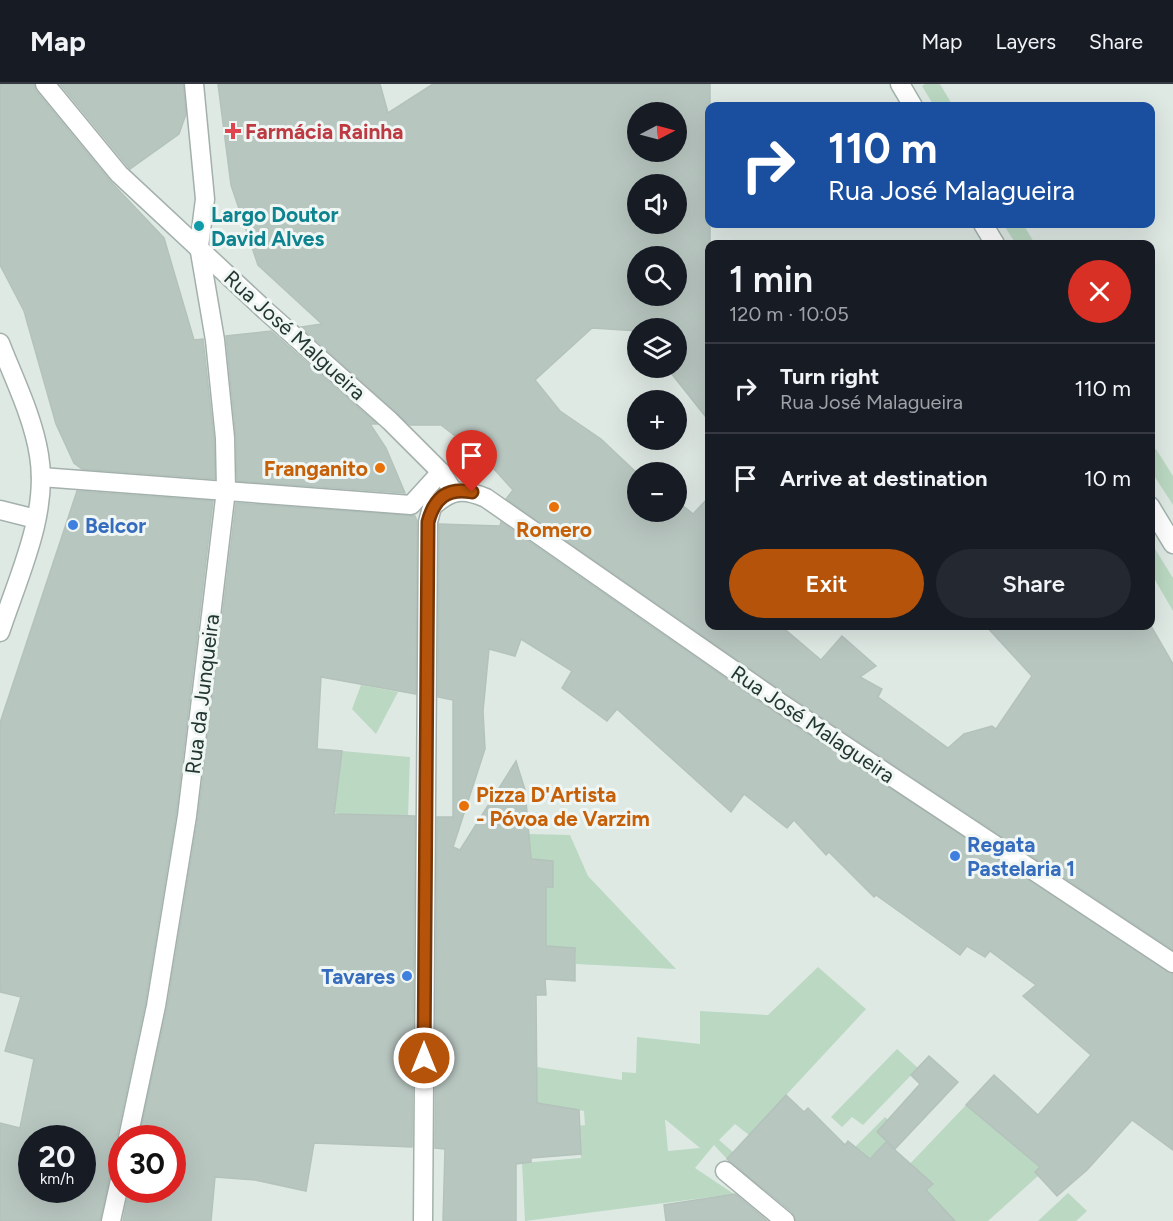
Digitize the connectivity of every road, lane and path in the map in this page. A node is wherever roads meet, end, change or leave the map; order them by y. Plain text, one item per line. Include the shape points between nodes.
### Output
1 (45, 84) edge
2 (194, 84) edge
3 (900, 84) edge
4 (911, 102) edge
5 (199, 246) junction
6 (0, 343) edge
7 (441, 472) junction
8 (41, 477) junction
9 (226, 490) junction
10 (453, 491) junction
11 (0, 510) edge
12 (1155, 514) edge
13 (36, 519) junction
14 (1173, 544) edge
15 (0, 632) edge
16 (1173, 963) edge
17 (131, 1125) edge
18 (725, 1171) dead end
19 (115, 1203) edge
20 (111, 1221) edge
21 (423, 1221) edge
22 (785, 1221) edge

1 - 5 street, Rua José Malgueira via 119,174
2 - 5 street via 205,199
3 - 4 street
5 - 7 street, Rua José Malgueira
5 - 9 street, Rua da Junqueira via 215,340
6 - 8 street via 35,435
7 - 9 street via 411,505
7 - 10 street, Rua José Malgueira
8 - 9 street
8 - 13 street
9 - 17 street, Rua da Junqueira via 187,816 156,1006
10 - 16 street, Rua José Malagueira via 486,498 789,709
10 - 21 street via 432,507 428,522
11 - 13 street
12 - 14 street
13 - 15 street
18 - 22 street
19 - 20 street

